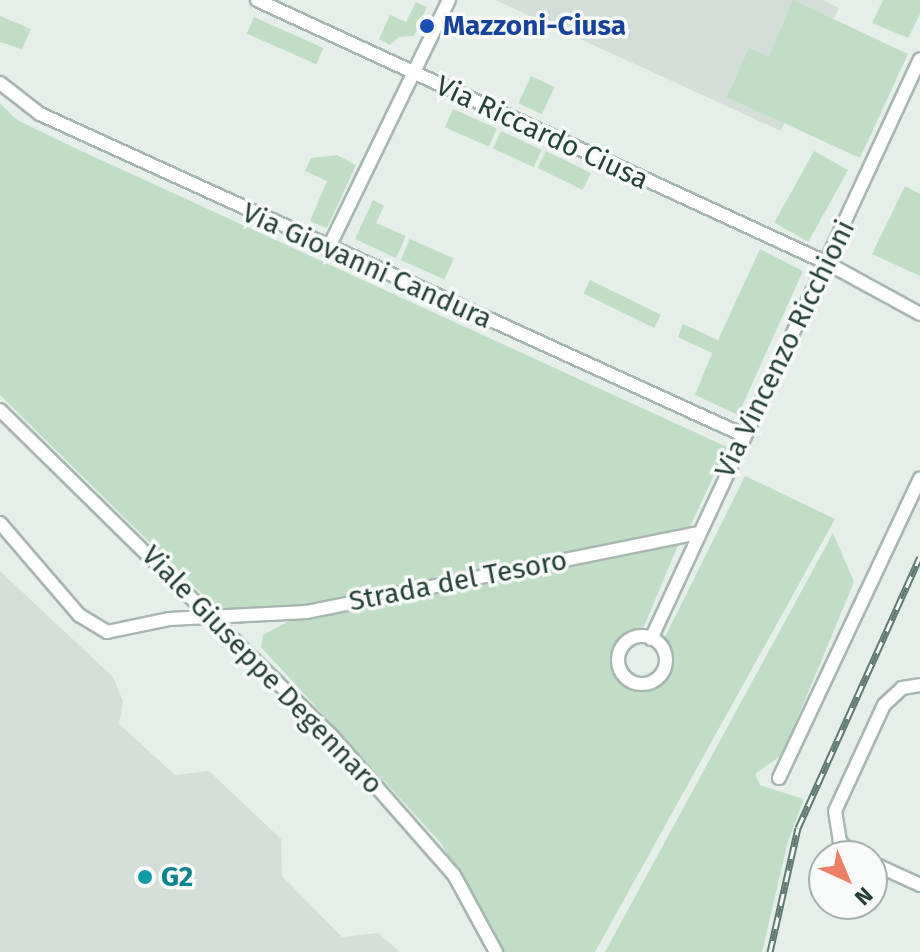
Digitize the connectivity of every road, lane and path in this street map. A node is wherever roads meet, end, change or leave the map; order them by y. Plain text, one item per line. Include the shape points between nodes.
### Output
1 (257, 0) edge
2 (449, 0) edge
3 (920, 59) edge
4 (415, 75) junction
5 (0, 83) edge
6 (328, 249) junction
7 (827, 263) junction
8 (920, 314) edge
9 (0, 410) edge
10 (743, 435) junction
11 (920, 478) edge
12 (0, 523) edge
13 (698, 533) junction
14 (217, 620) junction
15 (651, 639) dead end
16 (920, 685) edge
17 (779, 778) dead end
18 (839, 840) edge
19 (888, 870) edge
20 (920, 885) edge
21 (496, 952) edge

1 - 4 street, Via Riccardo Ciusa
2 - 4 street
3 - 7 street, Via Vincenzo Ricchioni
4 - 6 street
4 - 7 street, Via Riccardo Ciusa
5 - 6 street, Via Giovanni Candura via 40,114
6 - 10 street, Via Giovanni Candura
7 - 8 street, Via Riccardo Ciusa
7 - 10 street, Via Vincenzo Ricchioni
9 - 14 street, Viale Giuseppe Degennaro
10 - 13 street, Via Vincenzo Ricchioni
11 - 17 street
12 - 14 street, Strada del Tesoro via 79,615 107,632 169,619
13 - 14 street, Strada del Tesoro via 307,612
13 - 15 street, Via Vincenzo Ricchioni
14 - 21 street, Viale Giuseppe Degennaro via 331,735 454,875
16 - 18 street via 892,695 834,823
19 - 20 street

